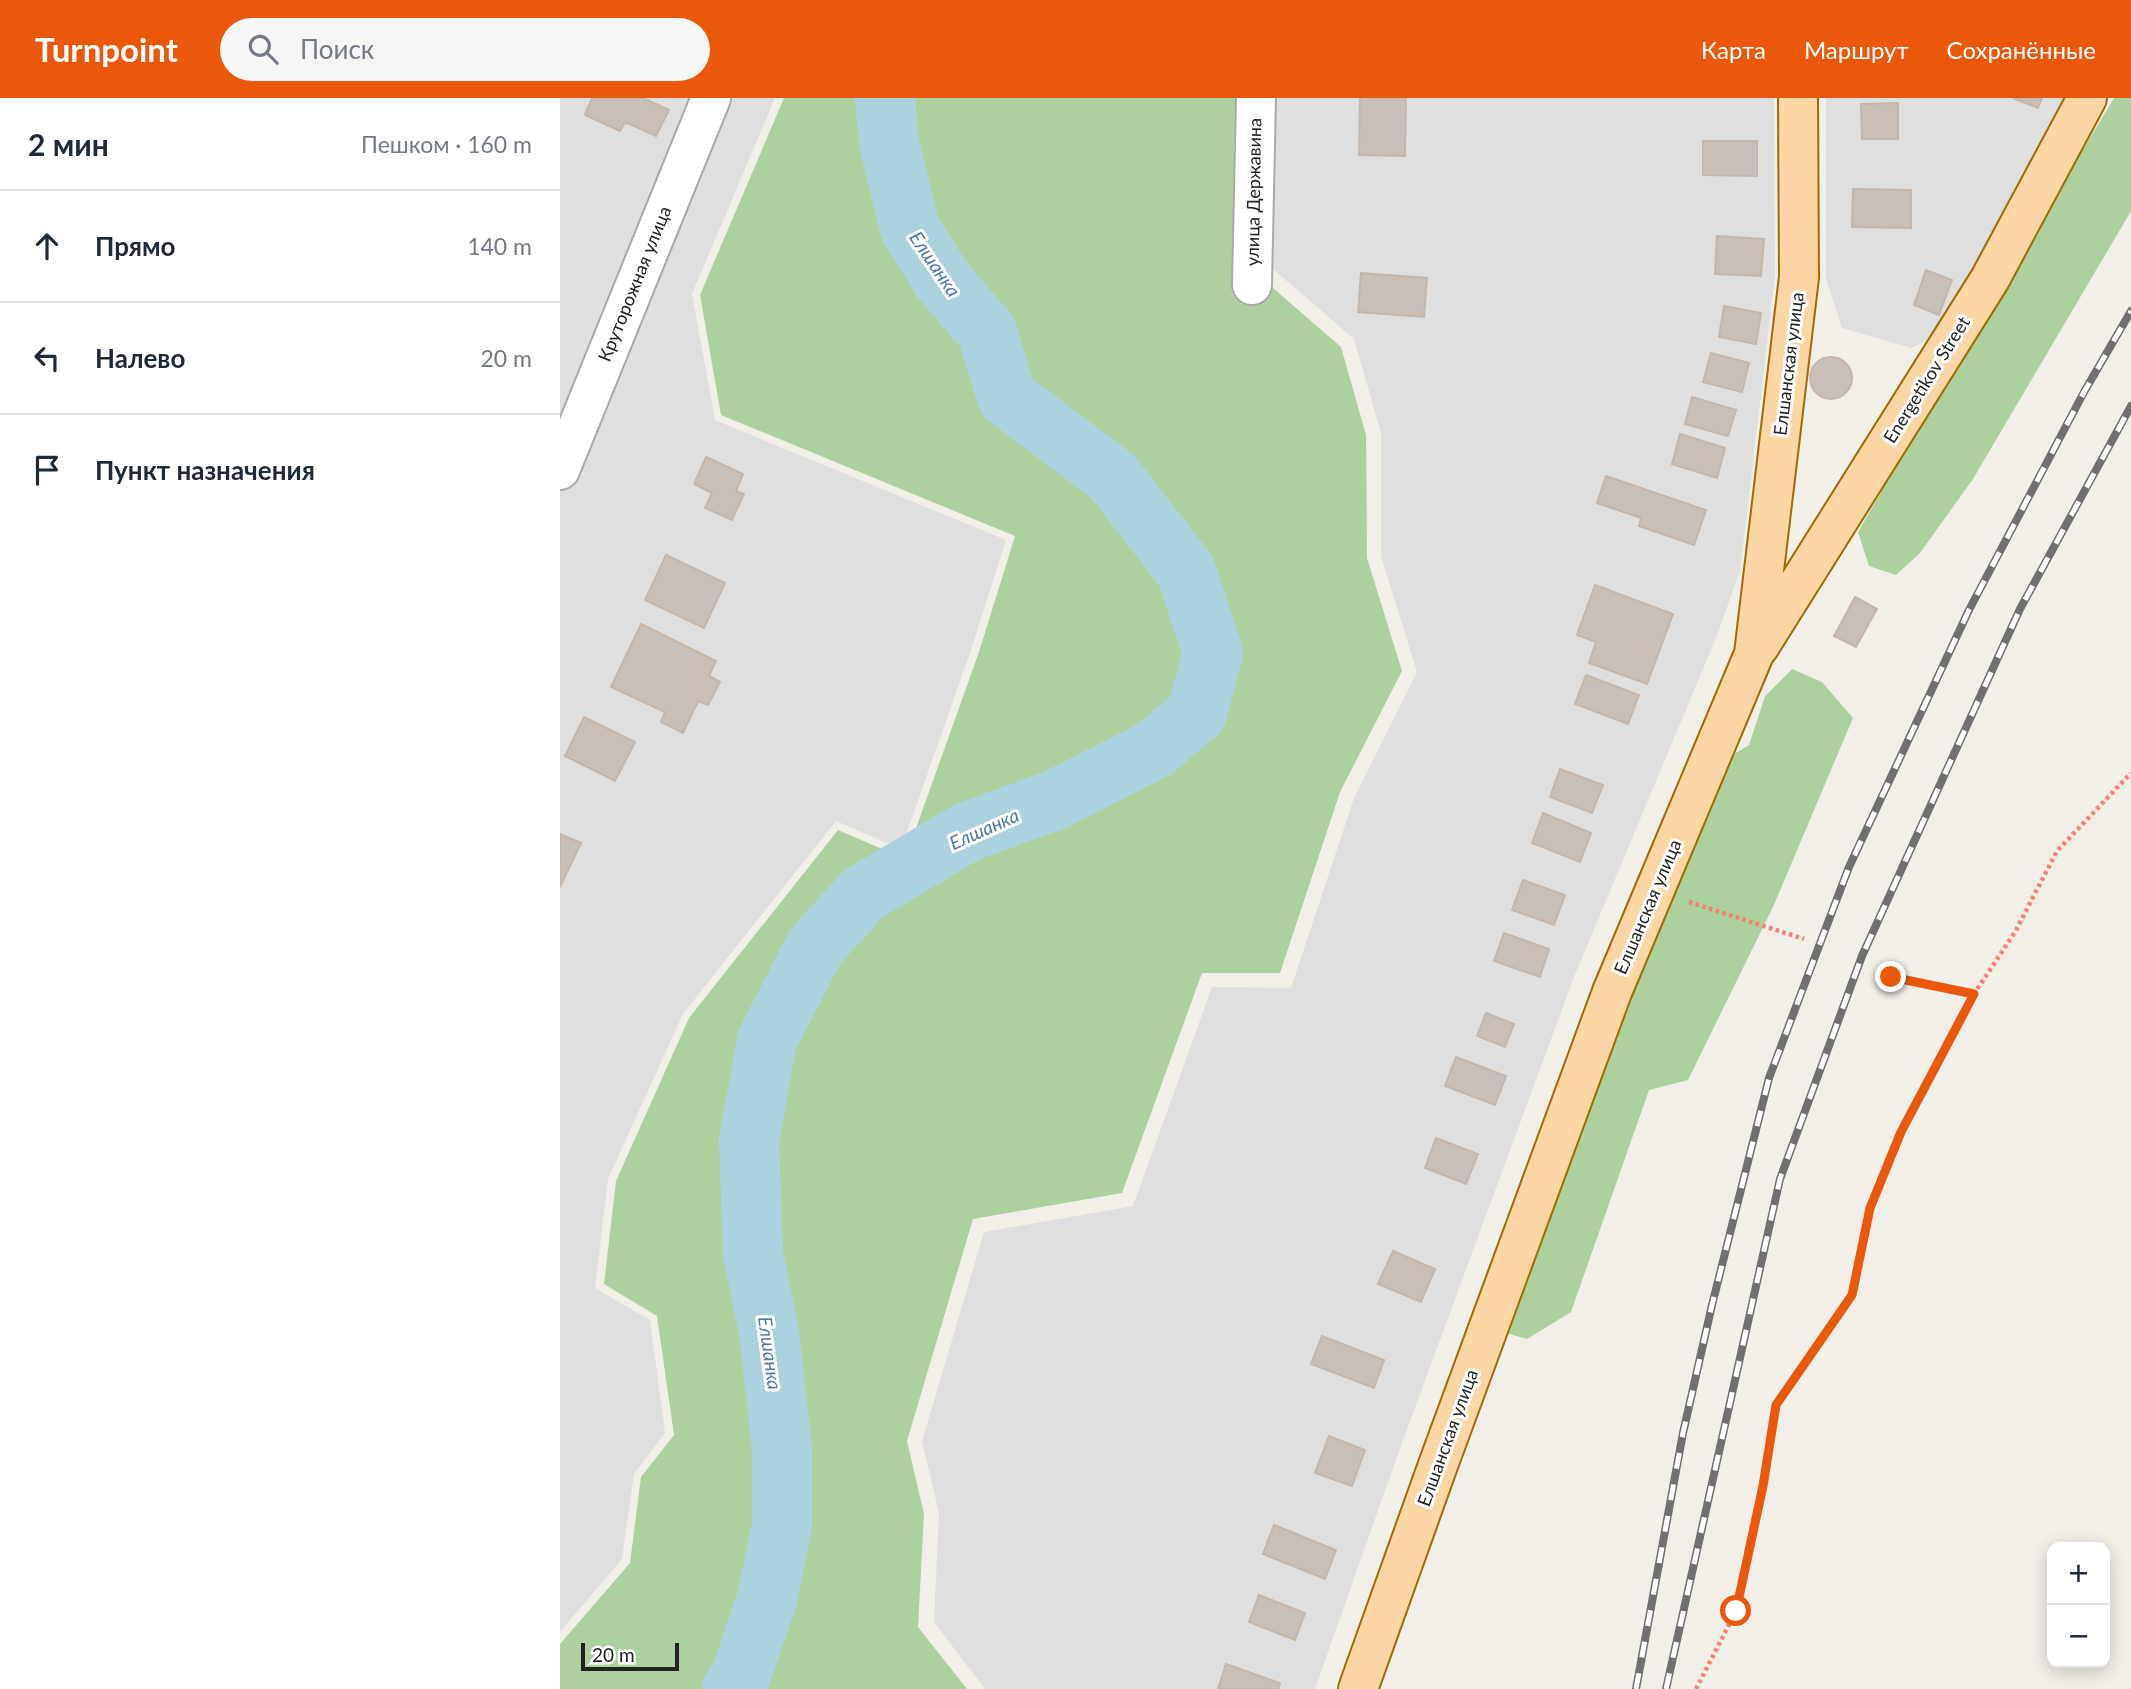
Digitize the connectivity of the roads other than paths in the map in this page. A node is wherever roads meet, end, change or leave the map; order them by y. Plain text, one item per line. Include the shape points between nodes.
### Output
1 (711, 98) edge
2 (1256, 98) edge
3 (1798, 98) edge
4 (2087, 98) edge
5 (1252, 285) dead end
6 (560, 470) edge
7 (1754, 654) junction
8 (1358, 1689) edge

1 - 6 street, Круторожная улица
2 - 5 street, улица Державина
3 - 7 main road, Елшанская улица via 1799,277
4 - 7 main road, Energetikov Street via 1990,279
7 - 8 main road, Елшанская улица via 1612,992

